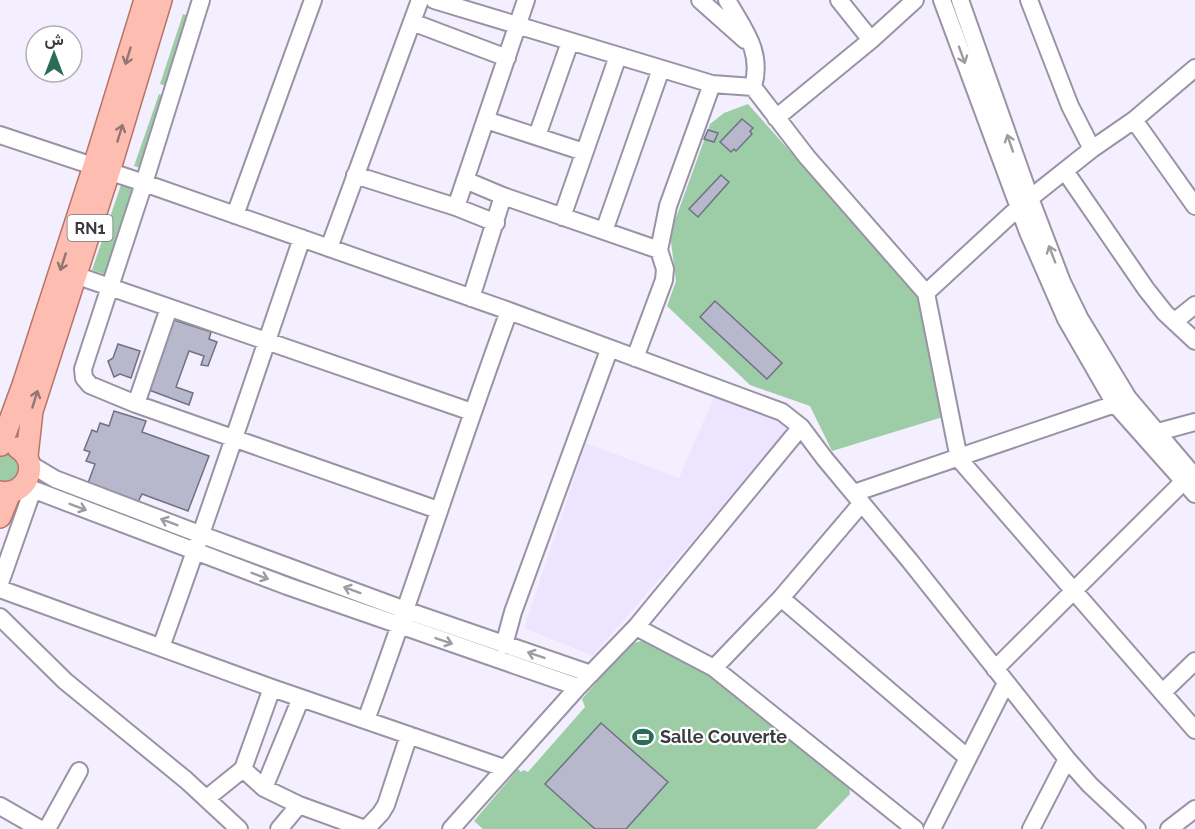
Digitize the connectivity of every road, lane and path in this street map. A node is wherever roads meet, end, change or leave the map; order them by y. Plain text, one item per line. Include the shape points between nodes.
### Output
1 (145, 0) edge
2 (161, 0) edge
3 (201, 0) edge
4 (314, 0) edge
5 (420, 0) edge
6 (436, 0) edge
7 (526, 0) edge
8 (728, 0) edge
9 (839, 0) edge
10 (915, 0) edge
11 (942, 0) edge
12 (960, 0) edge
13 (1029, 0) edge
14 (706, 2) edge
15 (478, 7) edge
16 (412, 22) junction
17 (518, 26) junction
18 (871, 39) junction
19 (570, 42) junction
20 (752, 46) junction
21 (618, 57) junction
22 (507, 58) junction
23 (661, 69) junction
24 (1194, 71) edge
25 (712, 84) junction
26 (753, 87) junction
27 (776, 118) junction
28 (486, 120) junction
29 (1134, 120) junction
30 (0, 135) edge
31 (537, 136) junction
32 (1092, 149) junction
33 (585, 152) junction
34 (101, 169) junction
35 (1065, 171) junction
36 (356, 176) junction
37 (465, 180) junction
38 (144, 183) junction
39 (503, 196) junction
40 (1024, 203) junction
41 (1195, 206) edge
42 (456, 207) junction
43 (235, 215) junction
44 (562, 217) junction
45 (496, 223) junction
46 (604, 231) junction
47 (302, 238) junction
48 (329, 248) junction
49 (659, 250) junction
50 (75, 275) junction
51 (110, 288) junction
52 (926, 293) junction
53 (471, 298) junction
54 (1195, 305) edge
55 (169, 308) junction
56 (509, 311) junction
57 (1175, 321) junction
58 (267, 340) junction
59 (1195, 341) edge
60 (609, 350) junction
61 (635, 358) junction
62 (136, 404) junction
63 (1115, 404) junction
64 (472, 412) junction
65 (1195, 422) edge
66 (801, 426) junction
67 (1150, 434) junction
68 (233, 438) junction
69 (1, 445) edge
70 (959, 459) junction
71 (28, 460) junction
72 (1191, 484) edge
73 (17, 490) edge
74 (857, 499) junction
75 (438, 510) junction
76 (0, 517) edge
77 (202, 535) junction
78 (195, 552) junction
79 (0, 583) edge
80 (0, 589) edge
81 (1072, 591) junction
82 (782, 598) junction
83 (0, 617) edge
84 (403, 618) junction
85 (636, 627) junction
86 (504, 645) junction
87 (161, 647) junction
88 (1195, 661) edge
89 (714, 668) junction
90 (995, 669) junction
91 (591, 674) junction
92 (1006, 683) junction
93 (578, 687) junction
94 (272, 688) junction
95 (1162, 692) junction
96 (301, 698) junction
97 (366, 720) junction
98 (1195, 730) edge
99 (409, 735) junction
100 (968, 758) junction
101 (1067, 759) junction
102 (504, 768) junction
103 (243, 769) junction
104 (79, 771) dead end
105 (264, 788) junction
106 (207, 798) junction
107 (299, 805) junction
108 (0, 806) edge
109 (1195, 809) edge
110 (40, 829) edge
111 (47, 829) edge
112 (239, 829) edge
113 (279, 829) edge
114 (365, 829) edge
115 (451, 829) edge
116 (915, 829) edge
117 (932, 829) edge
118 (1031, 829) edge
119 (1137, 829) edge
120 (1169, 829) edge

1 -> 34 main road, RN1
34 -> 2 main road, RN1
3 - 38 street
4 - 43 street
5 - 16 street
6 - 15 street
7 - 17 street
8 - 20 street
9 - 18 street
10 - 18 street
11 -> 40 street
40 -> 12 street
13 - 32 street via 1070,106
14 - 20 street
15 - 17 street
16 - 22 street
16 - 36 street
17 - 19 street
17 - 22 street
18 - 27 street
19 - 21 street
19 - 31 street
20 - 26 street via 757,65
21 - 23 street
21 - 33 street
22 - 28 street
23 - 25 street
23 - 46 street
24 - 29 street
25 - 26 street
25 - 49 street via 668,206
26 - 27 street
27 - 52 street
28 - 31 street
28 - 37 street
29 - 32 street
29 - 41 street
30 - 34 street
31 - 33 street
32 - 35 street
33 - 44 street
34 - 38 street
34 - 50 main road, RN1
34 -> 69 main road, RN1
35 - 40 street
35 - 57 street via 1146,289
36 - 42 street
36 - 48 street
37 - 39 street
37 - 42 street
38 - 43 street
38 - 51 street
39 - 44 street
39 - 45 street
40 - 52 street
40 - 63 street via 1044,270 1066,320
67 -> 40 street via 1089,337
42 - 45 street
43 - 47 street
44 - 46 street
45 - 53 street
46 - 49 street
47 - 48 street
47 - 58 street
48 - 53 street
49 - 61 street via 664,280
50 - 51 street
71 -> 50 main road, RN1 via 32,411
51 - 55 street
51 - 62 street via 83,369 84,378 90,385
52 - 70 street
53 - 56 street
54 - 57 street
55 - 58 street
55 - 62 street
56 - 60 street
56 - 64 street
57 - 59 street
58 - 64 street
58 - 68 street
60 - 61 street
60 - 86 street
61 - 66 street via 782,412
62 - 68 street
63 - 67 street
63 - 70 street
64 - 75 street
65 - 67 street
66 - 74 street
66 - 85 street
67 - 72 street
68 - 75 street
68 - 77 street
69 - 71 main road, RN1 via 16,446
70 - 74 street
70 - 81 street
71 - 73 main road, RN1 via 28,479
77 -> 71 street via 55,479
72 - 81 street
73 - 76 main road, RN1
73 -> 78 street
73 - 79 street
74 - 82 street
74 - 90 street
75 - 84 street
77 - 78 street
84 -> 77 street
78 -> 84 street
78 - 87 street
80 - 87 street
81 - 90 street
81 - 95 street
82 - 89 street
82 - 100 street
83 - 106 street via 65,681
84 - 86 street
84 -> 93 street
84 - 97 street
85 - 89 street
85 - 91 street
91 -> 86 street
87 - 94 street
88 - 95 street
89 - 116 street
90 - 92 street
91 - 93 street
92 - 100 street
92 - 101 street
93 - 102 street
94 - 96 street
94 - 103 street
95 - 98 street
96 - 97 street
96 - 105 street
97 - 99 street
99 - 102 street
99 - 114 street via 386,805
100 - 117 street
101 - 118 street
101 - 119 street
102 - 115 street
103 - 105 street
103 - 106 street
104 - 111 street
105 - 107 street
106 - 112 street
107 - 113 street
107 - 114 street
108 - 110 street
109 - 120 street

